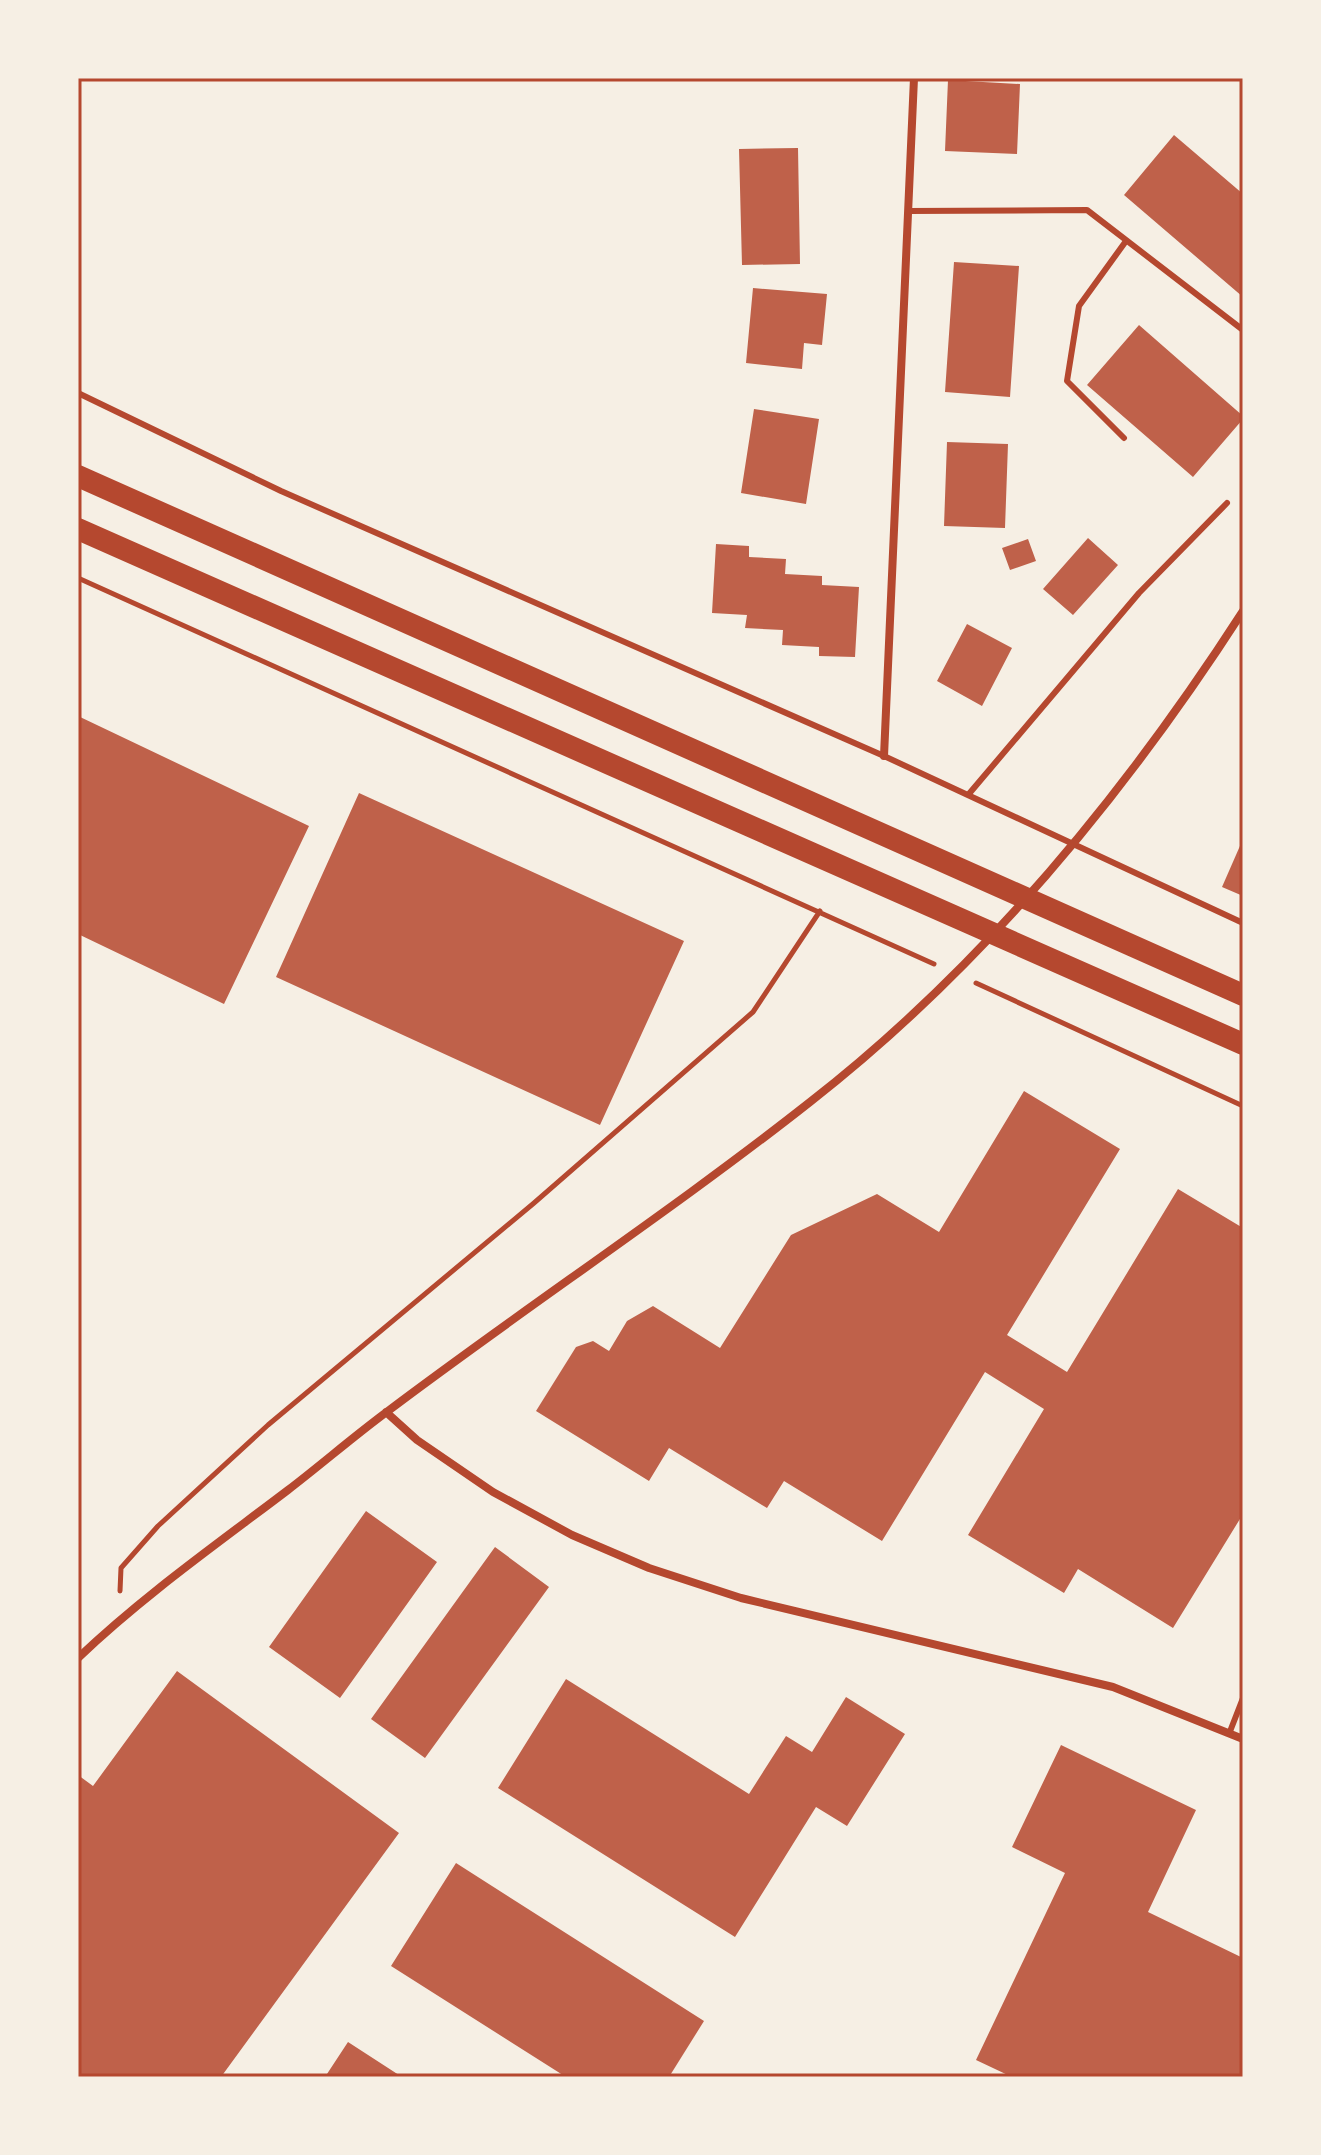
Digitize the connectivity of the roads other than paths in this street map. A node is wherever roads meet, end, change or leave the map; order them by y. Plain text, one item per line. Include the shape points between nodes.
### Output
1 (914, 78) edge
2 (908, 211) junction
3 (1126, 241) junction
4 (1243, 330) edge
5 (78, 393) edge
6 (1124, 438) dead end
7 (78, 476) edge
8 (1227, 503) dead end
9 (78, 529) edge
10 (1243, 611) edge
11 (884, 756) junction
12 (968, 795) junction
13 (1243, 923) edge
14 (1243, 995) edge
15 (1243, 1044) edge
16 (386, 1412) junction
17 (78, 1658) edge
18 (1243, 1698) edge
19 (1229, 1734) junction
20 (1243, 1739) edge

1 - 2 street
2 - 3 lane via 1087,210
2 - 11 street
3 - 4 lane
3 - 6 lane via 1079,306 1067,381
5 - 11 lane via 281,491
7 - 14 highway
8 - 12 lane via 1139,593
9 - 15 highway
10 - 16 street via 1175,715 1047,875 878,1044 810,1102
11 - 12 lane
12 - 13 lane
16 - 17 street via 119,1618
16 - 19 street via 493,1492 572,1535 649,1568 741,1598 1113,1687
18 - 19 lane
19 - 20 street

